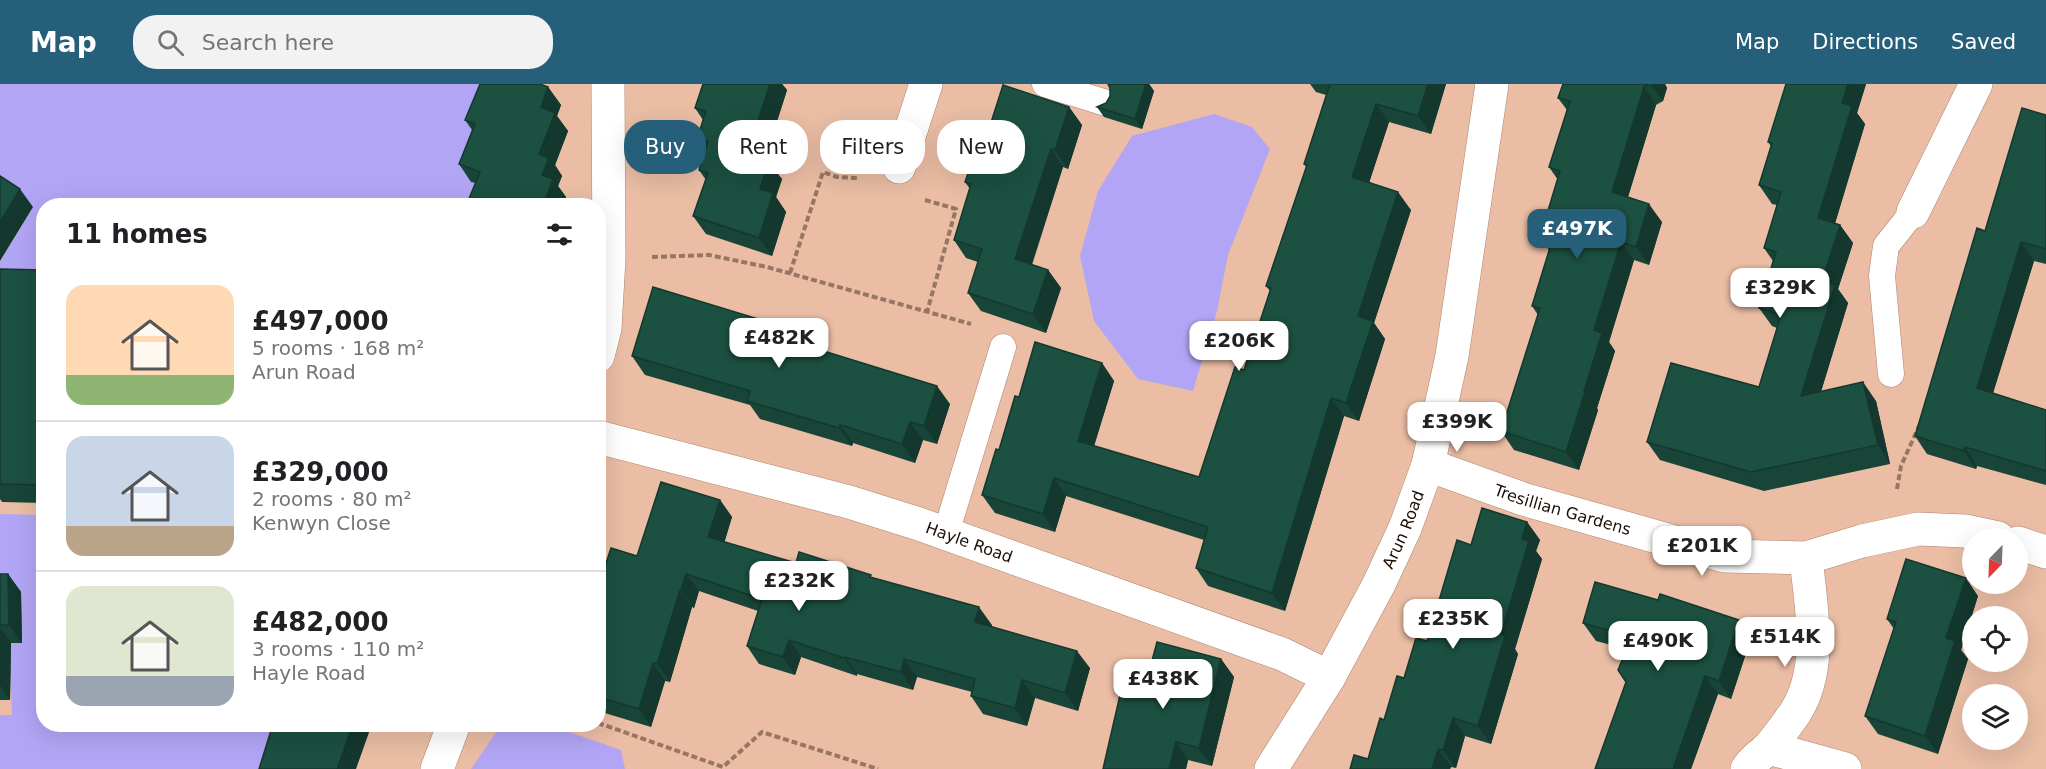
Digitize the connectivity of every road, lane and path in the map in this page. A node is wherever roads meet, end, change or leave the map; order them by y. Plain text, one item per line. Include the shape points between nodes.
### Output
1 (608, 84) edge
2 (927, 84) edge
3 (1045, 84) edge
4 (1492, 84) edge
5 (1976, 84) edge
6 (1103, 102) edge
7 (915, 120) edge
8 (822, 174) edge
9 (829, 174) edge
10 (885, 174) edge
11 (903, 174) edge
12 (1913, 212) joint
13 (609, 259) junction
14 (790, 273) junction
15 (606, 311) edge
16 (927, 312) junction
17 (981, 327) dead end
18 (1004, 347) dead end
19 (1891, 374) dead end
20 (606, 439) edge
21 (1428, 465) junction
22 (1962, 531) edge
23 (946, 533) junction
24 (2028, 546) edge
25 (2046, 552) edge
26 (1806, 558) junction
27 (1329, 677) junction
28 (606, 726) edge
29 (451, 732) edge
30 (1758, 758) edge
31 (437, 769) edge
32 (878, 769) edge
33 (1271, 769) edge
34 (1845, 769) edge

1 - 13 street
2 - 7 street
3 - 6 lane
4 - 21 street, Arun Road via 1452,356
5 - 12 street
8 - 14 path
9 - 10 path via 862,178
11 - 16 path via 921,199 956,209
12 - 19 lane via 1886,246 1882,276
13 - 14 path via 709,255
13 - 15 street
14 - 16 path
16 - 17 path
18 - 23 lane
20 - 23 street, Hayle Road via 849,502
21 - 26 street, Tresillian Gardens via 1523,499 1724,556
21 - 27 street, Arun Road via 1384,574
22 - 26 street, Tresillian Gardens via 1918,530
23 - 27 street, Hayle Road via 1282,654
24 - 25 street
26 - 30 street via 1814,642 1810,676 1796,711
27 - 33 street, Arun Road
28 - 32 path via 723,766 762,732
29 - 31 street
30 - 34 street

